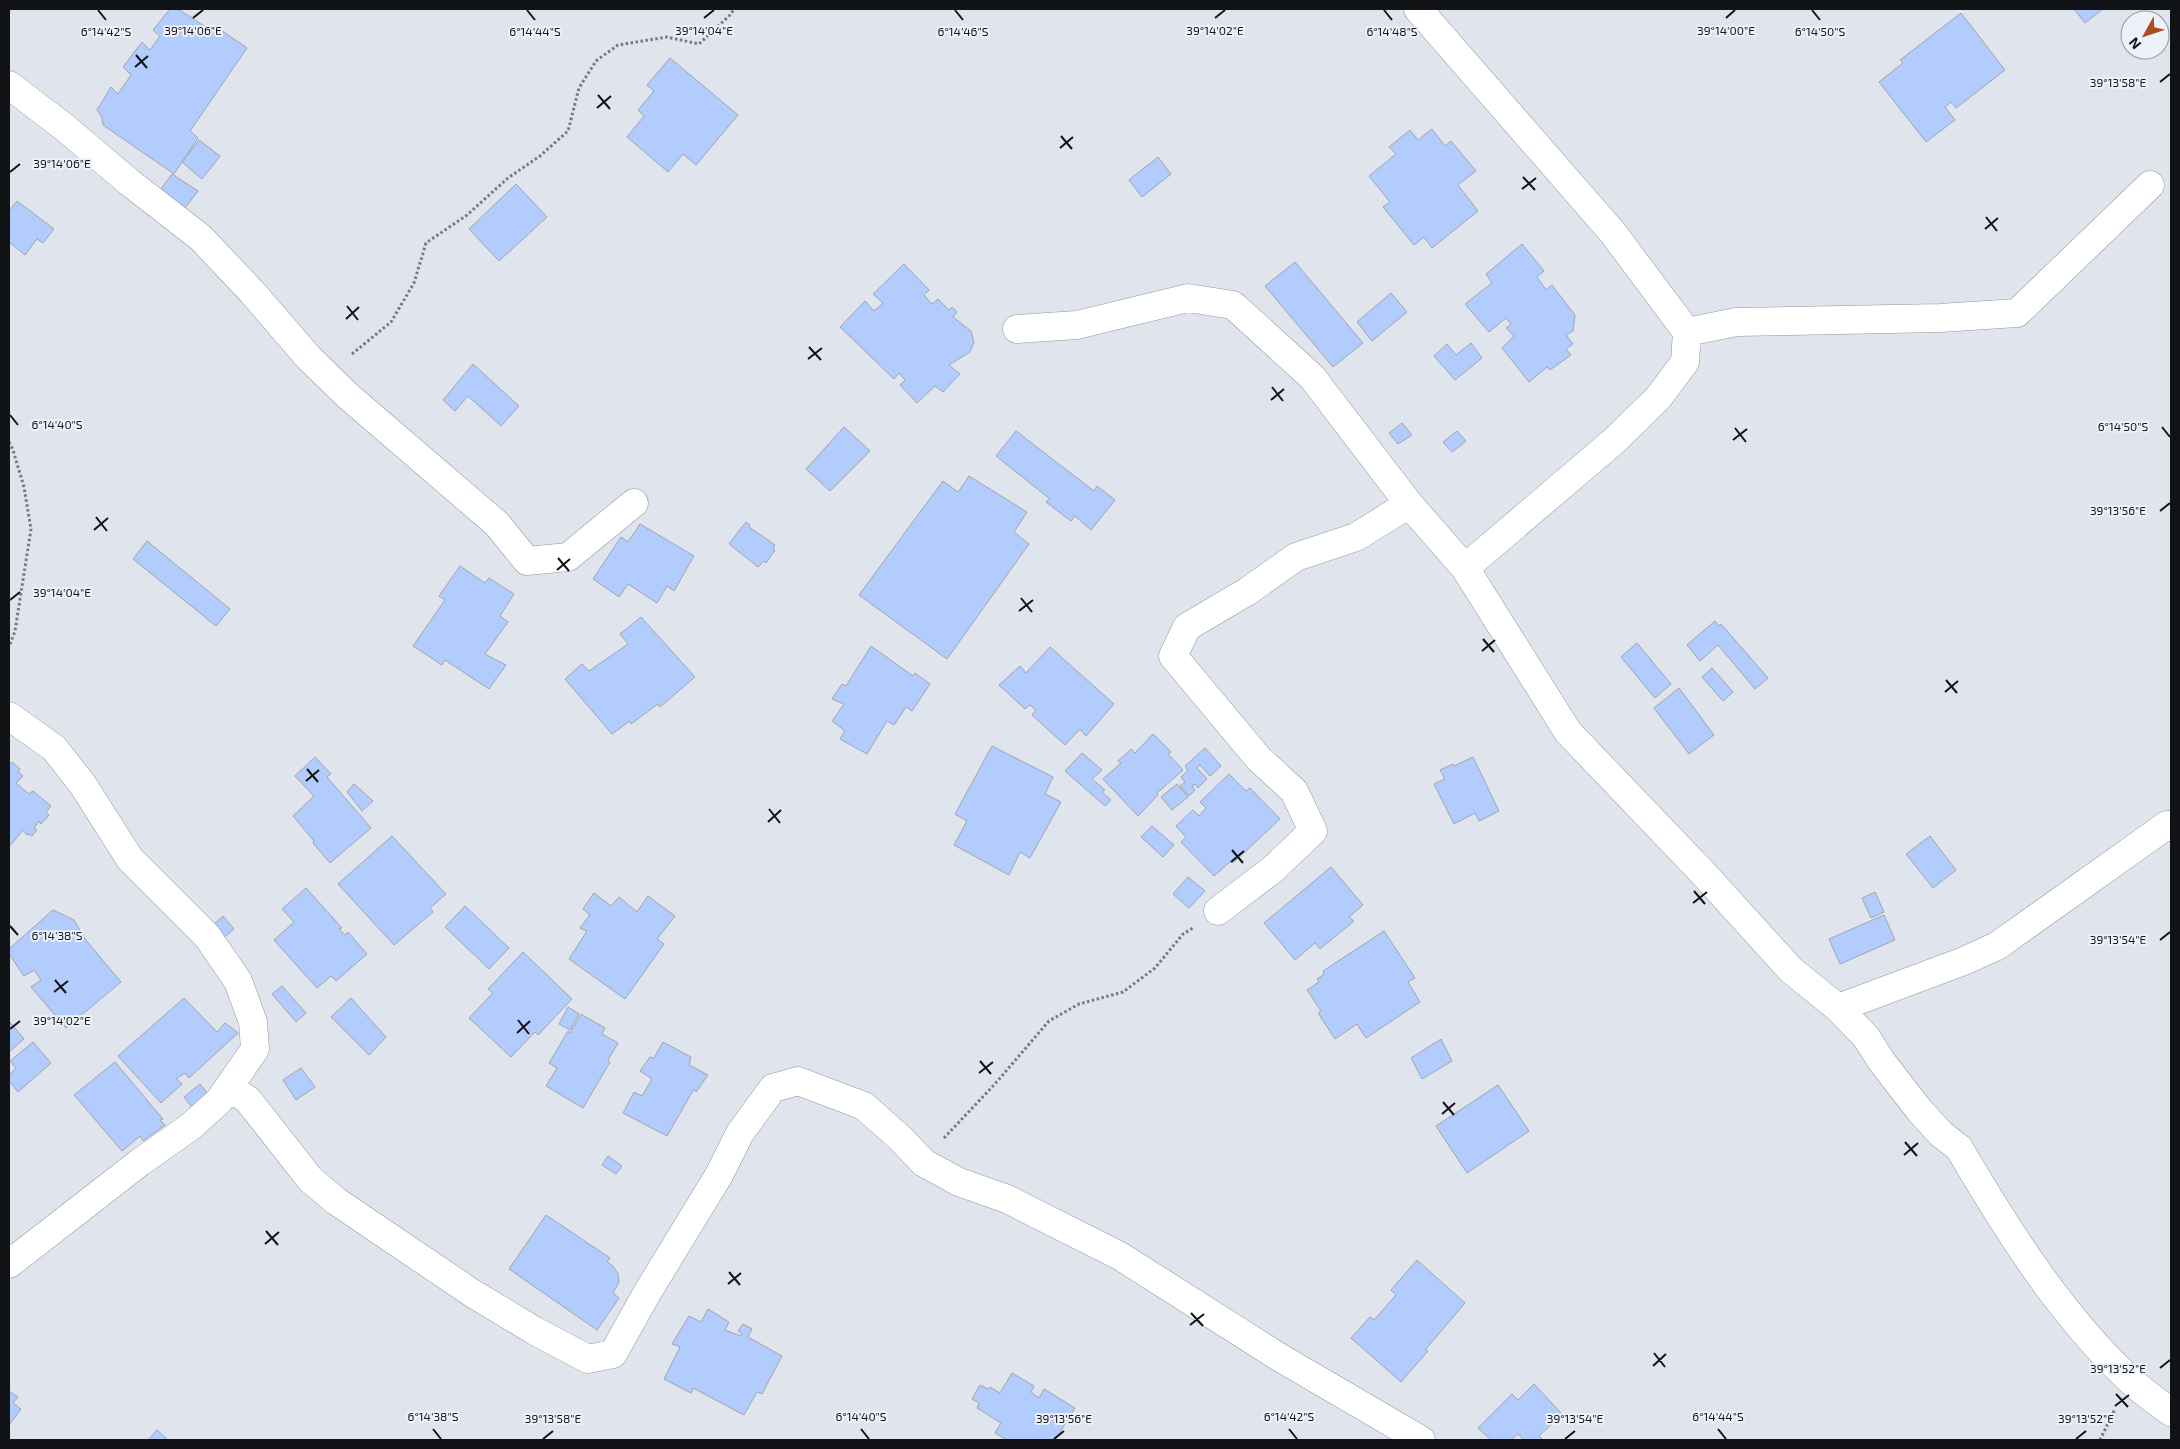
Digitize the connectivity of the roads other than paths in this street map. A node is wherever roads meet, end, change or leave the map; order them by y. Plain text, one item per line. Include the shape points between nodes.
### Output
1 (1418, 9) edge
2 (9, 85) edge
3 (2150, 185) dead end
4 (1017, 329) dead end
5 (1687, 332) junction
6 (634, 503) dead end
7 (1409, 504) junction
8 (1465, 568) junction
9 (9, 716) edge
10 (2171, 827) edge
11 (1218, 911) road end
12 (1838, 1008) junction
13 (229, 1087) junction
14 (9, 1264) edge
15 (2171, 1412) edge
16 (1421, 1440) edge

1 - 5 street via 1613,233
2 - 6 street via 201,238 308,357 497,524 527,561 568,557
3 - 5 street via 2017,313 1940,318 1736,322
4 - 7 street via 1076,325 1188,298 1233,305 1312,377
5 - 8 street via 1685,362 1658,398 1614,441
7 - 8 street
7 - 11 street via 1356,537 1296,558 1186,627 1173,656 1259,759 1294,791 1313,831 1272,870
8 - 12 street via 1568,732 1791,970
9 - 13 street via 54,748 83,785 130,859 207,936 238,981 253,1022 255,1049
10 - 12 street via 2167,825 1997,946
12 - 15 street via 1866,1037 1920,1111 1959,1148 2054,1294 2090,1338 2130,1380
13 - 14 street via 219,1101 190,1127
13 - 16 street via 248,1100 310,1179 336,1201 472,1293 588,1359 613,1354 740,1133 773,1088 798,1081 864,1106 924,1163 959,1182 1008,1199 1120,1256 1279,1357

